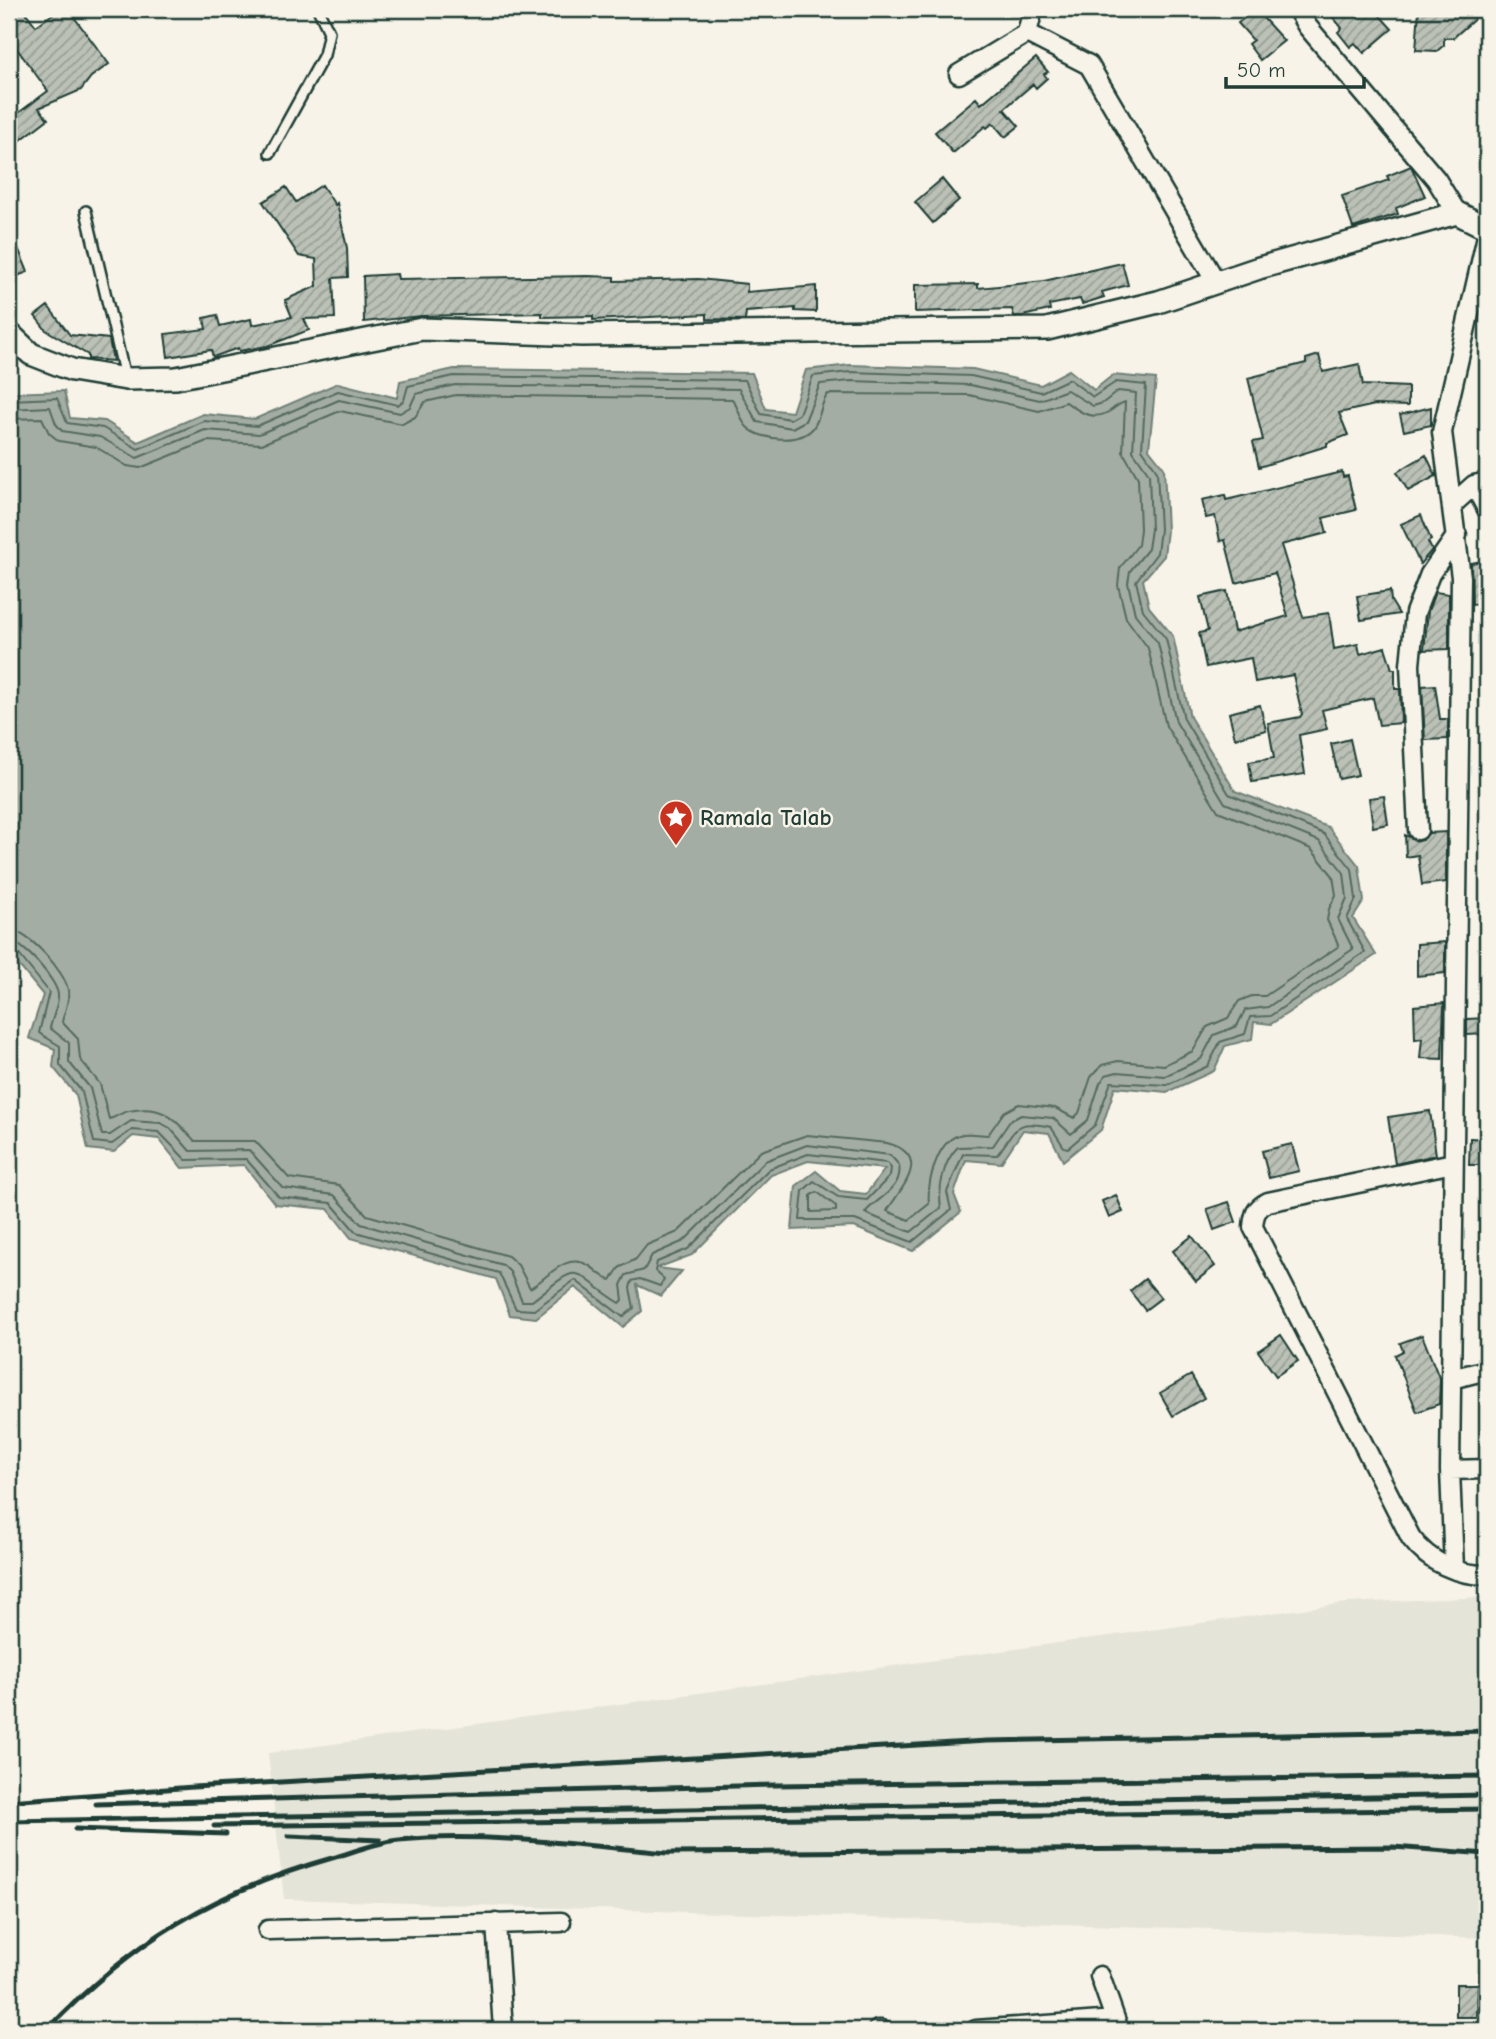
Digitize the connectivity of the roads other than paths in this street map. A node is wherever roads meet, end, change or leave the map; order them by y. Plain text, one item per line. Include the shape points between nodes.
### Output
1 (318, 9) edge
2 (1032, 9) edge
3 (1297, 9) edge
4 (1027, 33) junction
5 (959, 74) dead end
6 (270, 153) dead end
7 (86, 211) dead end
8 (1457, 214) junction
9 (1487, 229) edge
10 (1487, 236) edge
11 (1216, 282) junction
12 (9, 333) edge
13 (126, 379) junction
14 (1481, 483) edge
15 (1454, 503) junction
16 (1487, 509) edge
17 (1457, 535) junction
18 (1418, 830) dead end
19 (1454, 1163) junction
20 (1487, 1370) edge
21 (1451, 1380) junction
22 (1487, 1469) edge
23 (1450, 1470) junction
24 (1454, 1569) junction
25 (1487, 1575) edge
26 (561, 1922) dead end
27 (496, 1923) junction
28 (268, 1930) dead end
29 (1100, 1976) dead end
30 (1117, 2025) edge
31 (503, 2030) edge
32 (976, 2030) edge

1 - 6 lane via 329,32 324,55
2 - 4 street
3 - 8 street via 1436,179
4 - 5 street
4 - 11 street via 1089,65
7 - 13 lane
8 - 9 street
8 - 11 street
10 - 15 street via 1442,432
11 - 13 street via 1158,302 1047,329 582,335 422,329 176,378
12 - 13 street via 31,354 72,370
14 - 15 street
14 - 16 street
15 - 17 street
17 - 18 street via 1430,574 1415,613 1410,665
17 - 19 street via 1461,578
19 - 21 street
19 - 24 street via 1268,1202 1254,1215 1253,1227 1411,1538 1428,1557
20 - 21 street
21 - 23 street
22 - 23 street
23 - 24 street
24 - 25 street
26 - 27 street
27 - 28 street
27 - 31 street
29 - 30 street
30 - 32 street

